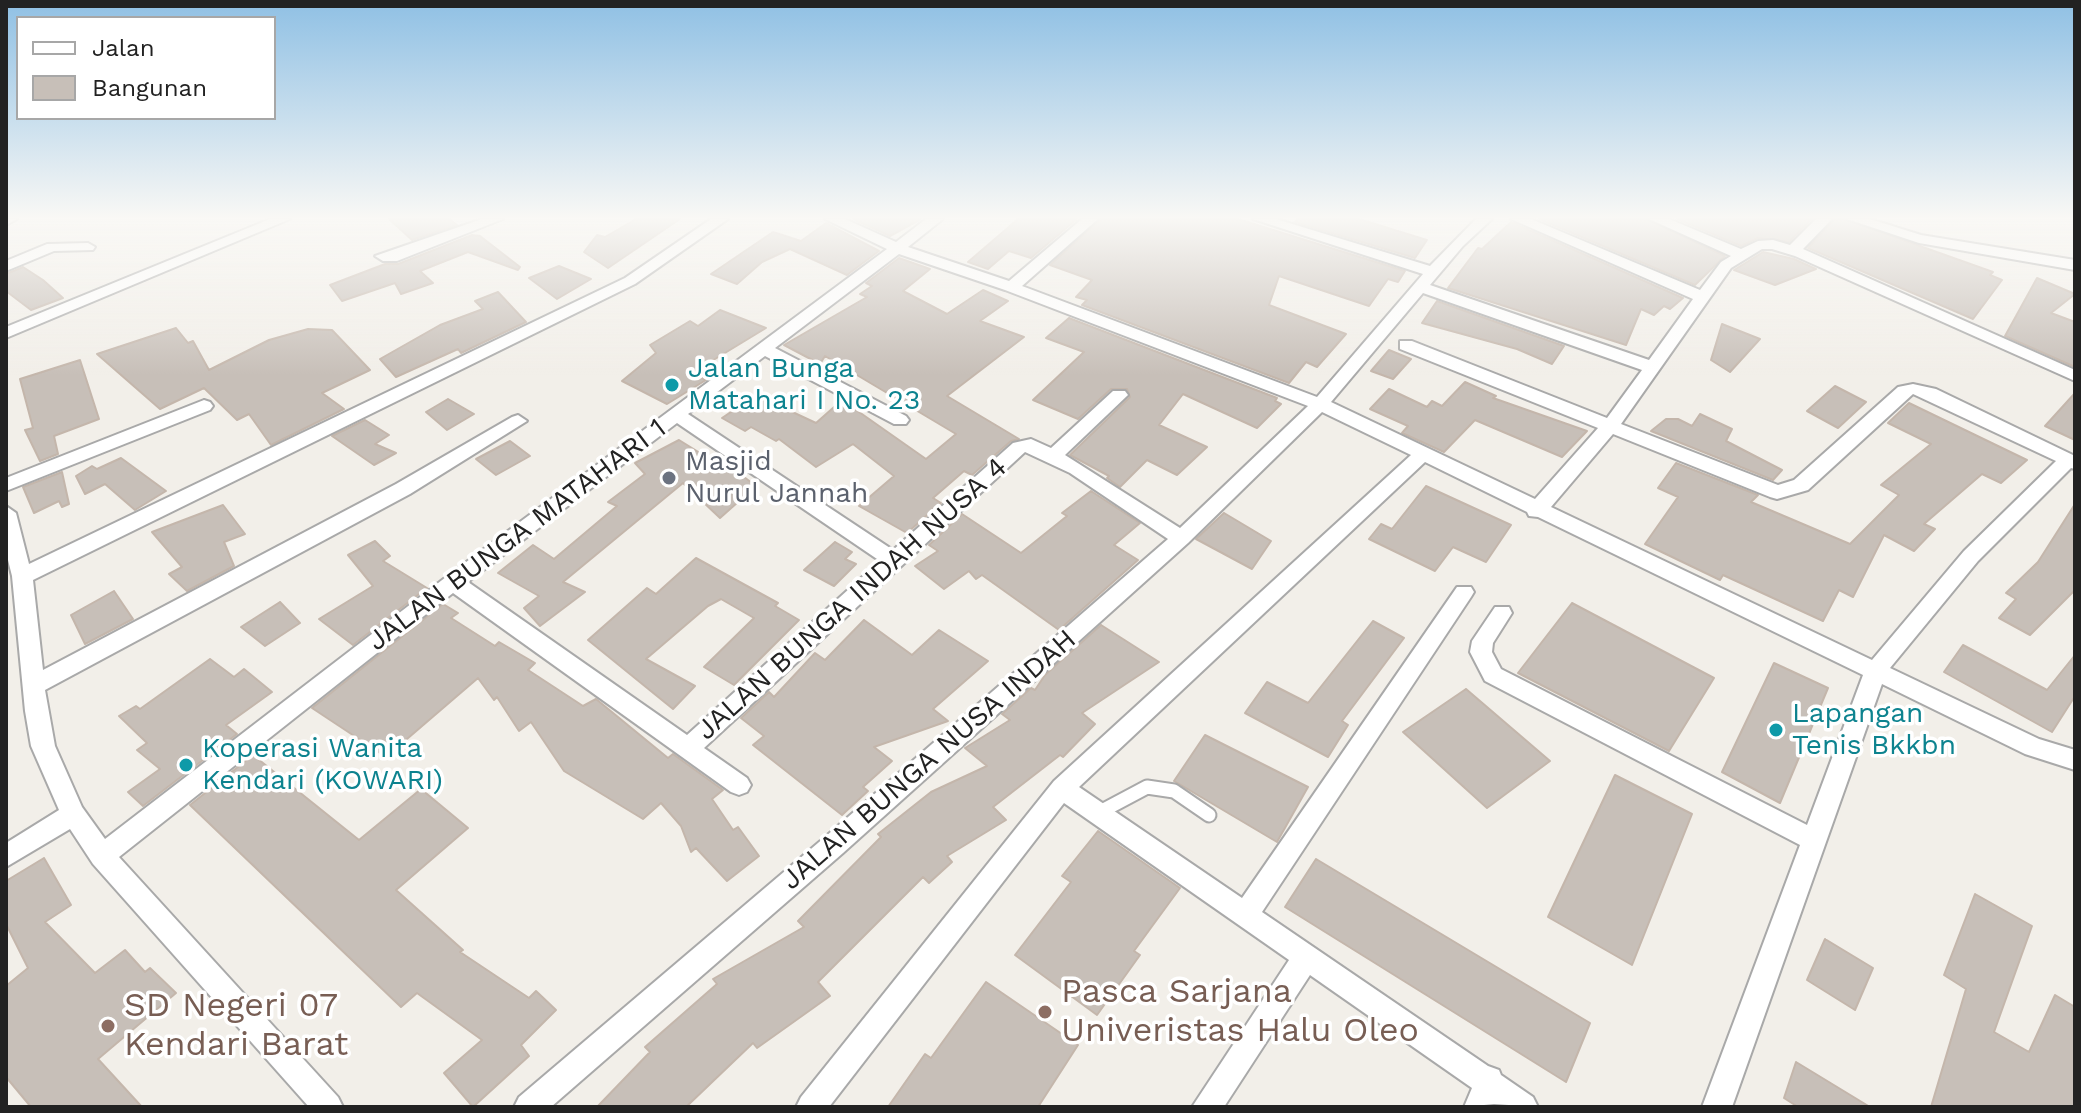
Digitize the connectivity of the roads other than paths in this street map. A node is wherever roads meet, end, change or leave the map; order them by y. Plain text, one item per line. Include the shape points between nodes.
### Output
1 (157, 271) edge
2 (643, 271) edge
3 (866, 271) edge
4 (964, 271) edge
5 (1030, 271) edge
6 (1431, 271) edge
7 (1641, 271) edge
8 (1722, 271) edge
9 (1840, 271) edge
10 (1434, 272) joint
11 (1011, 287) junction
12 (1421, 287) junction
13 (1702, 297) junction
14 (6, 333) edge
15 (1406, 345) dead end
16 (762, 348) junction
17 (1651, 367) junction
18 (2075, 376) edge
19 (1119, 395) dead end
20 (1320, 404) junction
21 (204, 406) dead end
22 (676, 414) junction
23 (900, 420) dead end
24 (518, 421) dead end
25 (1610, 426) junction
26 (1423, 454) junction
27 (1053, 456) junction
28 (2072, 462) edge
29 (6, 485) edge
30 (1536, 511) junction
31 (6, 513) edge
32 (1181, 538) junction
33 (893, 560) junction
34 (22, 576) junction
35 (453, 582) junction
36 (1464, 592) dead end
37 (1502, 613) dead end
38 (1876, 670) junction
39 (34, 685) junction
40 (687, 749) junction
41 (2075, 760) edge
42 (739, 785) dead end
43 (1062, 788) junction
44 (1100, 812) junction
45 (73, 814) junction
46 (1209, 815) dead end
47 (1815, 841) junction
48 (6, 856) edge
49 (102, 856) junction
50 (1246, 914) junction
51 (1307, 957) junction
52 (1484, 1094) edge
53 (328, 1107) edge
54 (529, 1107) edge
55 (811, 1107) edge
56 (1207, 1107) edge
57 (1523, 1107) edge
58 (1717, 1107) edge

1 - 14 street
2 - 34 street
3 - 16 street, JALAN BUNGA MATAHARI 1
4 - 11 street
5 - 11 street
6 - 10 street
7 - 13 street
8 - 13 street
9 - 18 street
10 - 12 street, JALAN BUNGA NUSA INDAH
11 - 20 street
12 - 17 street
12 - 20 street, JALAN BUNGA NUSA INDAH
13 - 17 street
15 - 25 street
16 - 22 street, JALAN BUNGA MATAHARI 1
16 - 23 street
17 - 25 street
19 - 27 street
20 - 26 street
20 - 32 street, JALAN BUNGA NUSA INDAH
21 - 29 street
22 - 33 street
22 - 35 street, JALAN BUNGA MATAHARI 1
24 - 39 street via 403,489
25 - 28 street via 1762,488 1786,492 1801,485 1904,391 1913,389 1938,396
25 - 30 street
26 - 30 street
26 - 43 street
27 - 32 street, JALAN BUNGA INDAH NUSA 4
27 - 33 street, JALAN BUNGA INDAH NUSA 4 via 1031,445 1019,447
28 - 38 street via 1971,556
30 - 38 street
31 - 34 street
32 - 54 street, JALAN BUNGA NUSA INDAH
33 - 40 street, JALAN BUNGA INDAH NUSA 4
34 - 39 street
35 - 40 street
35 - 49 street, JALAN BUNGA MATAHARI 1
36 - 50 street
37 - 47 street via 1483,641 1484,662 1493,675
38 - 41 street via 2033,747
38 - 47 street
39 - 45 street via 43,746
40 - 42 street
43 - 44 street
43 - 55 street
44 - 46 lane via 1147,787 1174,791
44 - 50 street
45 - 48 street
45 - 49 street
47 - 58 street
49 - 53 street
50 - 51 street
51 - 52 street
51 - 56 street
52 - 57 street

